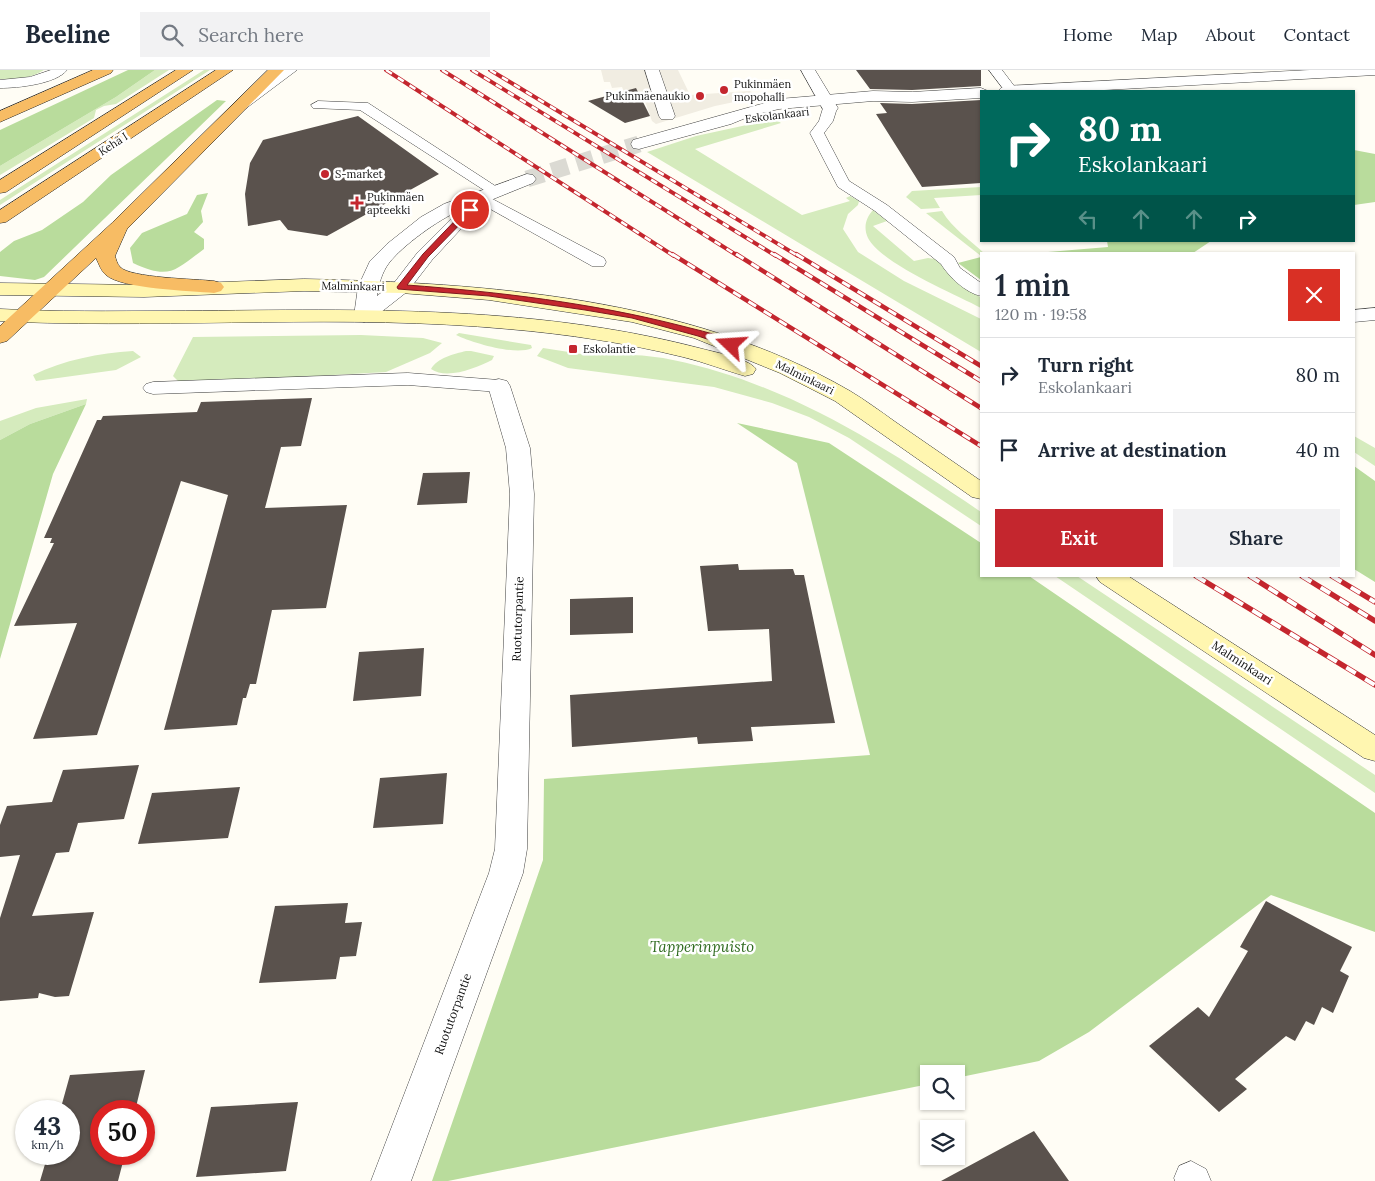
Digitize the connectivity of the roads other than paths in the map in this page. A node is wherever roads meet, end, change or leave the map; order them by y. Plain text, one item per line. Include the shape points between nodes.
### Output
1 (61, 70) edge
2 (106, 70) edge
3 (186, 70) edge
4 (226, 70) edge
5 (277, 70) edge
6 (291, 70) edge
7 (652, 70) edge
8 (808, 70) edge
9 (994, 70) edge
10 (1375, 72) edge
11 (25, 83) junction
12 (0, 84) edge
13 (1011, 90) edge
14 (1031, 90) edge
15 (980, 93) edge
16 (0, 94) edge
17 (827, 104) junction
18 (318, 105) dead end
19 (240, 106) junction
20 (667, 116) dead end
21 (0, 117) edge
22 (639, 144) tunnel mouth
23 (527, 178) tunnel mouth
24 (0, 188) edge
25 (488, 195) junction
26 (0, 218) edge
27 (119, 226) junction
28 (598, 262) dead end
29 (214, 287) junction
30 (368, 287) junction
31 (401, 287) junction
32 (0, 289) edge
33 (980, 290) edge
34 (48, 291) junction
35 (1375, 314) edge
36 (0, 315) edge
37 (22, 316) junction
38 (364, 316) junction
39 (1355, 316) edge
40 (0, 337) edge
41 (499, 386) joint
42 (152, 388) dead end
43 (888, 429) junction
44 (980, 491) edge
45 (1111, 577) edge
46 (1375, 750) edge
47 (391, 1181) edge

1 - 11 lane
2 - 21 highway
3 - 24 highway, Kehä I
4 - 26 highway, Kehä I
5 - 19 highway
6 - 19 lane
7 - 20 street
8 - 17 street
9 - 13 lane
10 - 14 street
11 - 12 lane
11 - 16 lane
15 - 17 street via 912,97 878,103
17 - 22 street, Eskolankaari via 725,121
17 - 33 lane via 826,121 817,133 843,184 881,208
18 - 25 lane via 362,106
19 - 27 highway
23 - 25 street
25 - 28 lane
25 - 30 street via 450,208 428,221 380,261
25 - 31 street via 425,256
27 - 29 highway via 105,256 108,266 116,274
27 - 34 highway
29 - 30 main road, Malminkaari
29 - 34 main road, Malminkaari
30 - 31 main road, Malminkaari
30 - 38 street
31 - 38 street
31 - 43 main road, Malminkaari via 570,305 633,316 701,334 788,368 843,396
32 - 34 main road, Malminkaari
34 - 37 highway
35 - 39 street
36 - 37 main road, Malminkaari
37 - 38 main road, Malminkaari
37 - 40 highway
38 - 43 main road, Malminkaari via 455,317 528,323 656,344 754,372
41 - 42 lane, Ruotutorpantie via 408,379
41 - 47 street, Ruotutorpantie via 518,448 522,494 511,849 506,874
43 - 44 main road, Malminkaari
45 - 46 main road, Malminkaari

